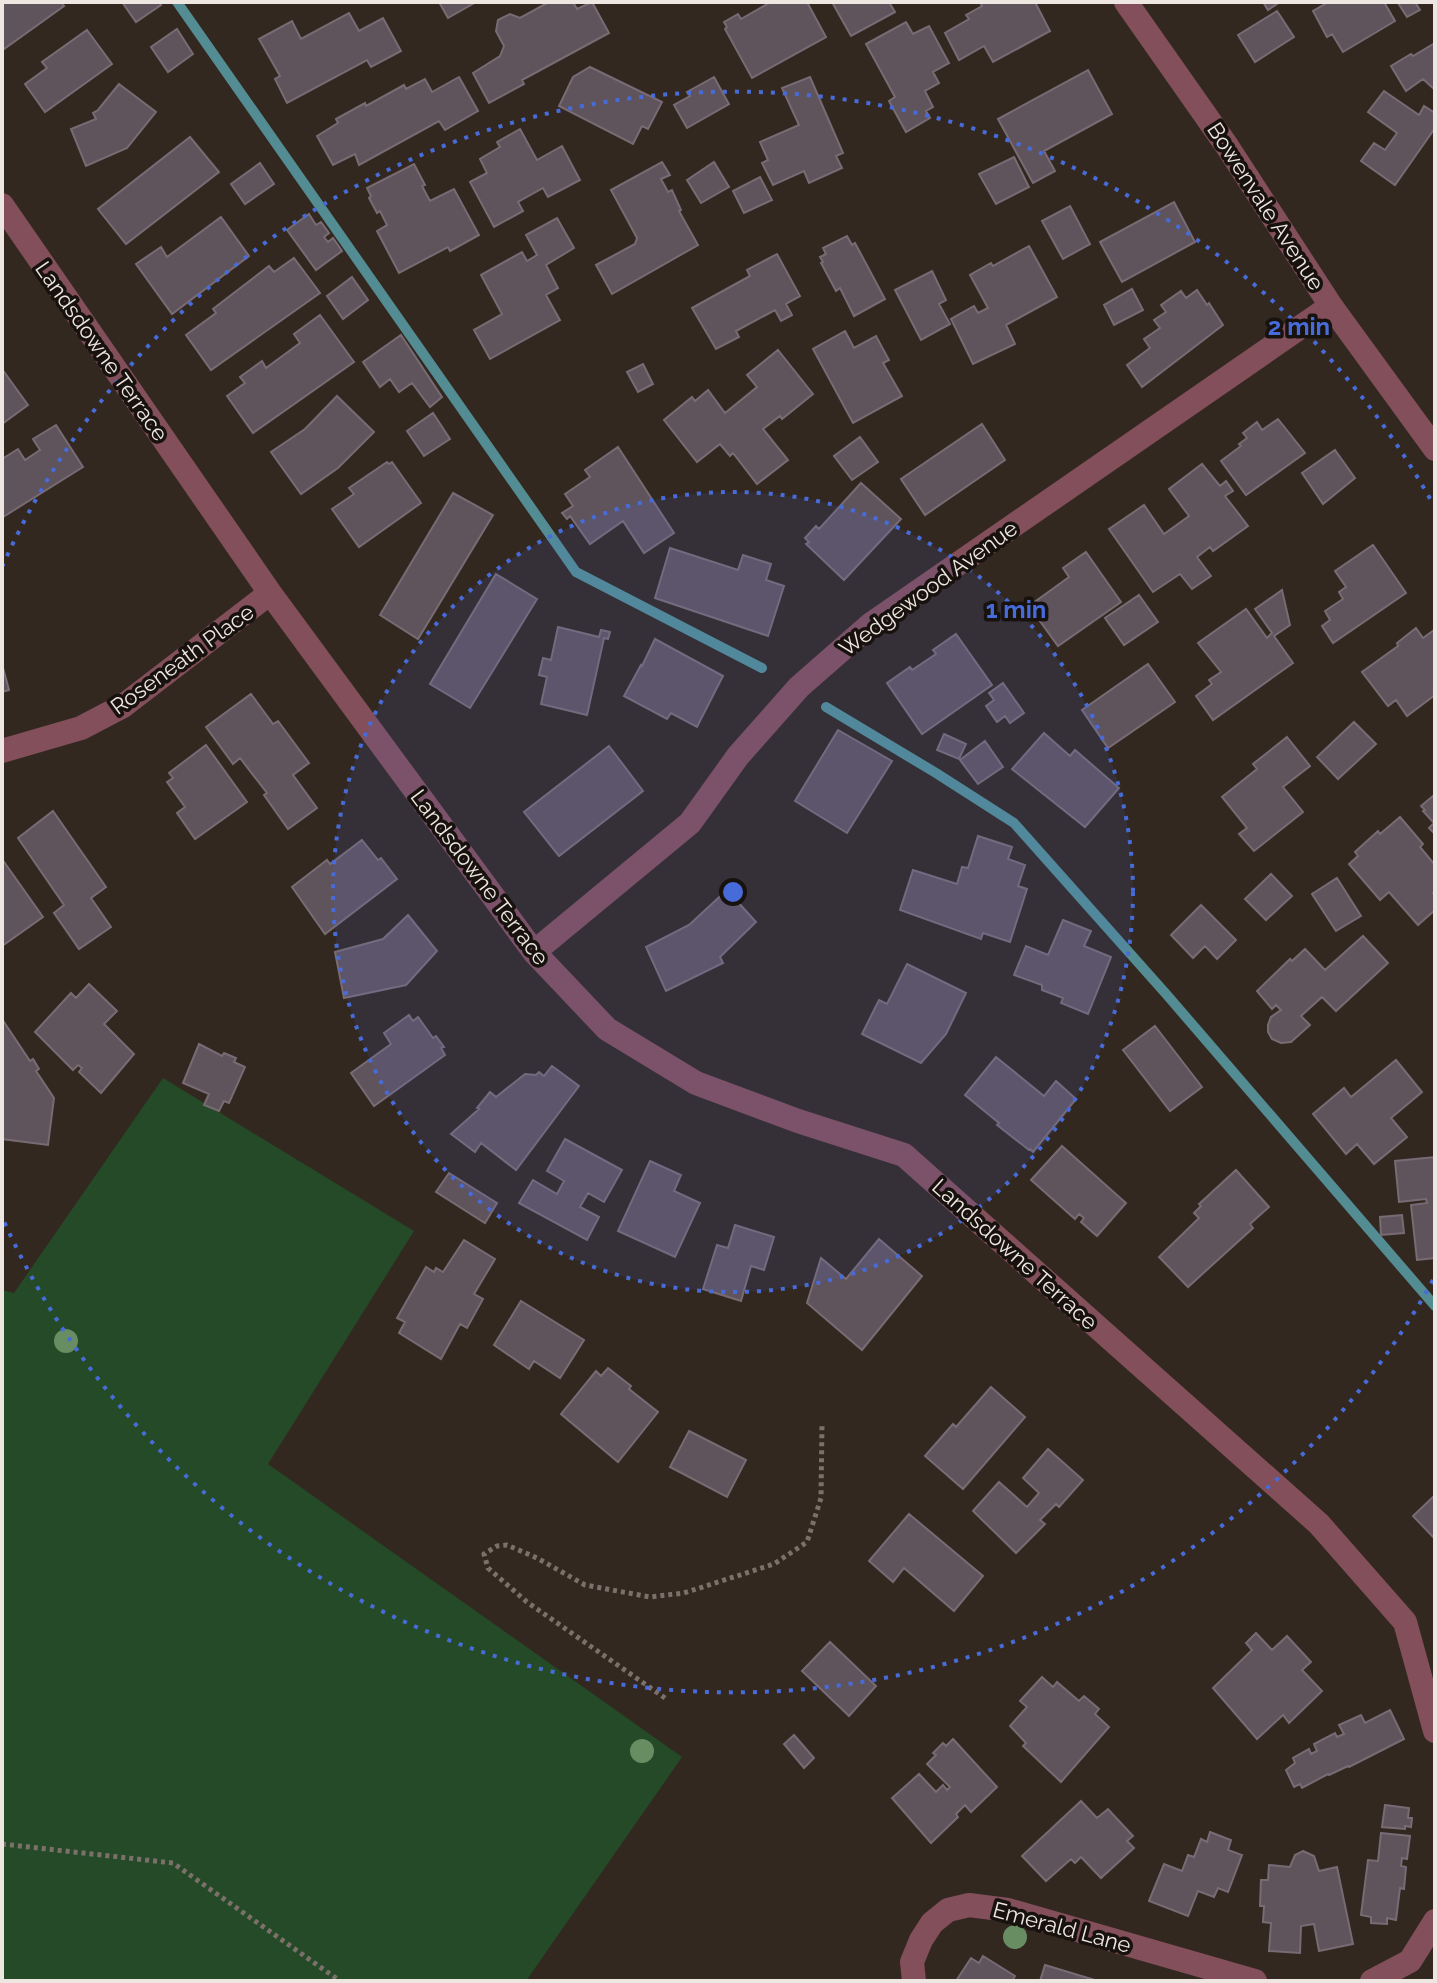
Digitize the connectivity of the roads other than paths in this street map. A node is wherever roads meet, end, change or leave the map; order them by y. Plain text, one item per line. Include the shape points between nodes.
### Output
1 (1126, 2) edge
2 (2, 205) edge
3 (1331, 306) junction
4 (1435, 449) edge
5 (270, 593) junction
6 (2, 751) edge
7 (534, 952) junction
8 (1435, 1731) edge
9 (1435, 1921) edge
10 (914, 1981) edge
11 (1255, 1981) edge
12 (1372, 1981) edge

1 - 3 street, Bowenvale Avenue
2 - 5 street, Landsdowne Terrace
3 - 4 street, Bowenvale Avenue
3 - 7 street, Wedgewood Avenue via 871,624 799,687 738,756 690,823
5 - 6 street, Roseneath Place via 123,706 81,728
5 - 7 street, Landsdowne Terrace
7 - 8 street, Landsdowne Terrace via 607,1029 696,1083 904,1155 1319,1524 1405,1622
9 - 12 street via 1410,1961
10 - 11 street, Emerald Lane via 912,1962 932,1923 948,1910 969,1905 1008,1910

